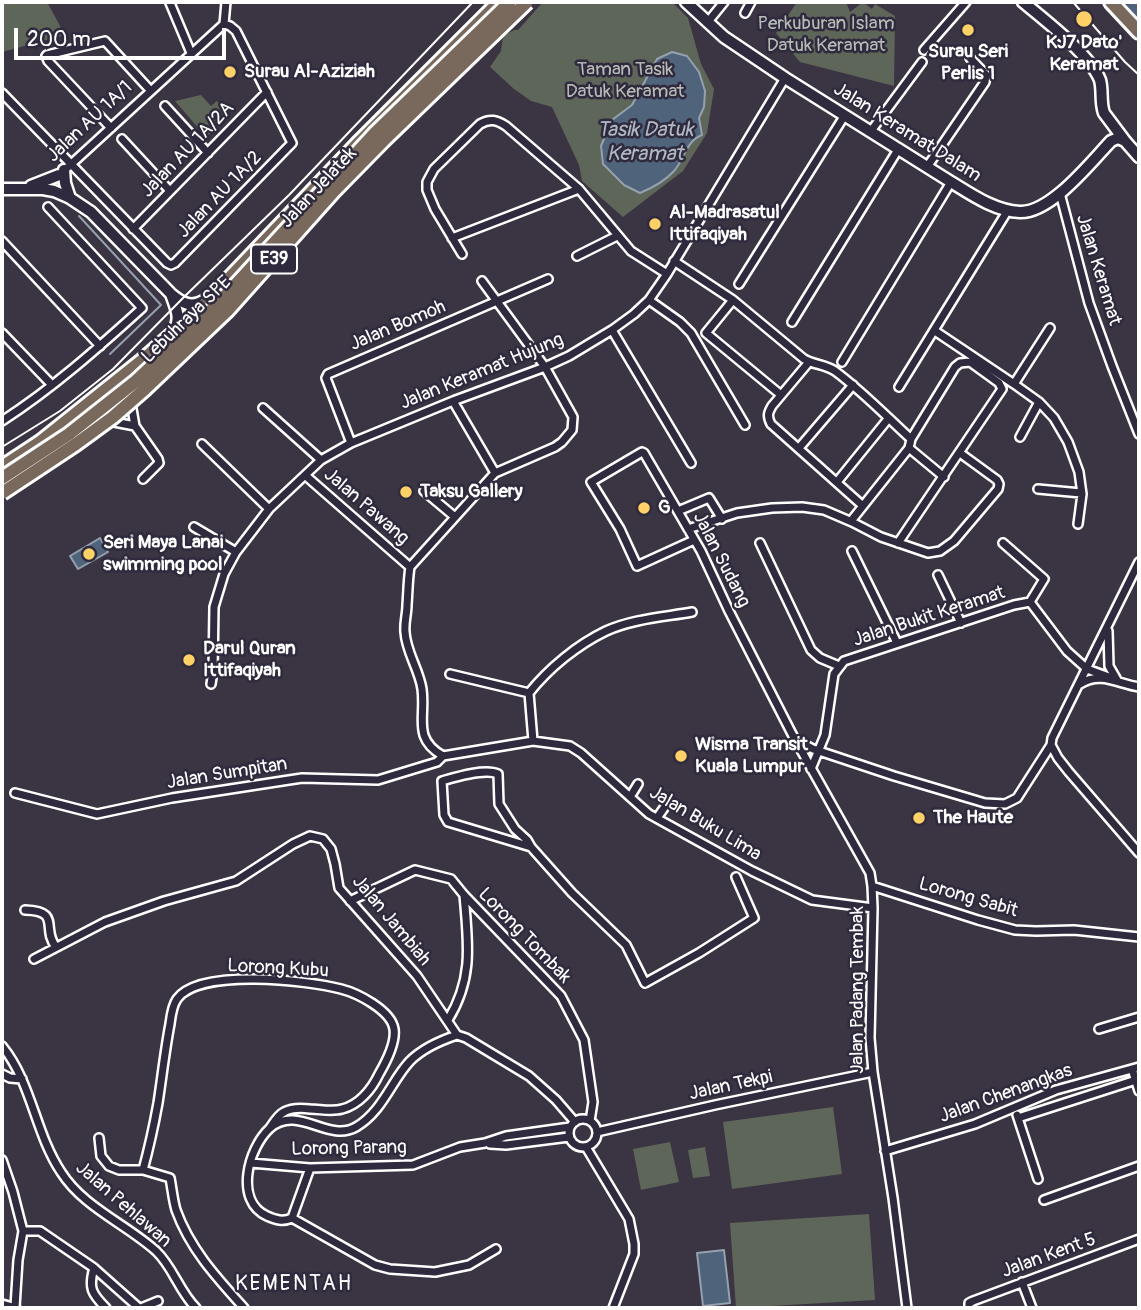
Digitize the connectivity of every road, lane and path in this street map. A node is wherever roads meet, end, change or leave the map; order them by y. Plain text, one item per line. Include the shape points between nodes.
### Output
1 (226, 2) edge
2 (498, 2) edge
3 (510, 2) edge
4 (525, 2) edge
5 (686, 2) edge
6 (724, 2) edge
7 (751, 2) edge
8 (965, 2) edge
9 (1023, 2) edge
10 (1111, 2) edge
11 (170, 3) edge
12 (745, 13) dead end
13 (707, 23) junction
14 (224, 24) junction
15 (1139, 32) edge
16 (925, 50) dead end
17 (191, 53) junction
18 (970, 58) dead end
19 (922, 62) dead end
20 (785, 78) junction
21 (150, 90) junction
22 (267, 92) junction
23 (2, 93) edge
24 (166, 106) dead end
25 (845, 114) junction
26 (1112, 125) junction
27 (111, 128) junction
28 (871, 131) junction
29 (122, 139) dead end
30 (1111, 141) junction
31 (1125, 141) junction
32 (899, 149) junction
33 (208, 153) junction
34 (1139, 157) edge
35 (927, 167) junction
36 (64, 170) junction
37 (951, 182) junction
38 (23, 188) junction
39 (2, 189) edge
40 (43, 189) junction
41 (579, 189) junction
42 (170, 191) junction
43 (1059, 193) junction
44 (70, 198) junction
45 (48, 207) dead end
46 (1009, 210) junction
47 (133, 229) junction
48 (617, 236) junction
49 (452, 238) junction
50 (2, 241) edge
51 (462, 254) dead end
52 (577, 256) dead end
53 (674, 261) junction
54 (667, 274) junction
55 (548, 279) dead end
56 (482, 281) dead end
57 (739, 284) dead end
58 (216, 291) junction
59 (171, 294) junction
60 (649, 300) junction
61 (733, 300) junction
62 (496, 301) junction
63 (194, 314) junction
64 (221, 318) junction
65 (792, 322) dead end
66 (1050, 328) dead end
67 (612, 330) junction
68 (935, 331) junction
69 (2, 333) edge
70 (168, 338) junction
71 (12, 344) junction
72 (100, 346) junction
73 (2, 350) edge
74 (809, 362) junction
75 (842, 362) dead end
76 (545, 367) junction
77 (1014, 384) junction
78 (51, 385) junction
79 (853, 386) junction
80 (899, 387) dead end
81 (781, 395) junction
82 (453, 401) junction
83 (1039, 402) junction
84 (131, 403) junction
85 (263, 408) dead end
86 (888, 419) junction
87 (2, 421) edge
88 (109, 421) junction
89 (745, 425) dead end
90 (137, 428) junction
91 (1139, 434) edge
92 (1020, 436) dead end
93 (911, 439) junction
94 (201, 443) dead end
95 (351, 443) junction
96 (799, 448) junction
97 (909, 448) junction
98 (960, 453) junction
99 (321, 460) junction
100 (691, 463) dead end
101 (2, 466) edge
102 (495, 473) junction
103 (306, 476) junction
104 (944, 477) junction
105 (2, 478) edge
106 (142, 479) dead end
107 (836, 482) junction
108 (1038, 489) dead end
109 (424, 491) dead end
110 (2, 493) edge
111 (1081, 493) junction
112 (863, 506) junction
113 (269, 509) junction
114 (678, 511) junction
115 (455, 517) junction
116 (722, 519) junction
117 (851, 521) junction
118 (1078, 524) dead end
119 (194, 527) dead end
120 (688, 528) junction
121 (694, 540) junction
122 (760, 543) dead end
123 (898, 543) junction
124 (1003, 543) dead end
125 (852, 551) dead end
126 (236, 552) junction
127 (1139, 562) edge
128 (410, 567) junction
129 (938, 575) dead end
130 (1030, 602) junction
131 (692, 612) dead end
132 (961, 623) junction
133 (1108, 627) junction
134 (897, 643) junction
135 (839, 666) junction
136 (1087, 669) junction
137 (450, 674) dead end
138 (1139, 678) edge
139 (1117, 680) junction
140 (211, 684) dead end
141 (1080, 684) junction
142 (1137, 687) edge
143 (529, 693) junction
144 (795, 740) junction
145 (533, 741) junction
146 (1051, 745) junction
147 (819, 750) junction
148 (443, 756) junction
149 (811, 769) junction
150 (638, 784) dead end
151 (15, 793) dead end
152 (630, 797) junction
153 (666, 805) dead end
154 (657, 818) junction
155 (531, 847) junction
156 (1139, 853) edge
157 (736, 877) dead end
158 (873, 886) junction
159 (464, 895) junction
160 (350, 901) junction
161 (873, 908) junction
162 (25, 910) dead end
163 (1139, 937) edge
164 (56, 947) junction
165 (34, 959) dead end
166 (1139, 1017) edge
167 (448, 1020) junction
168 (1098, 1029) dead end
169 (457, 1035) junction
170 (2, 1046) edge
171 (1136, 1068) edge
172 (873, 1072) junction
173 (2, 1074) edge
174 (22, 1079) junction
175 (1136, 1080) junction
176 (1139, 1091) edge
177 (1014, 1107) junction
178 (1018, 1118) junction
179 (590, 1121) junction
180 (572, 1124) junction
181 (270, 1128) junction
182 (597, 1132) junction
183 (569, 1137) junction
184 (99, 1138) dead end
185 (485, 1143) junction
186 (586, 1147) junction
187 (885, 1151) junction
188 (2, 1160) edge
189 (251, 1163) junction
190 (1139, 1166) edge
191 (310, 1168) junction
192 (143, 1170) junction
193 (1038, 1179) dead end
194 (1044, 1200) dead end
195 (292, 1218) junction
196 (23, 1231) junction
197 (1139, 1239) edge
198 (496, 1248) dead end
199 (94, 1268) junction
200 (1022, 1282) junction
201 (158, 1301) dead end
202 (2, 1304) edge
203 (969, 1305) edge
204 (16, 1308) edge
205 (106, 1308) edge
206 (140, 1308) edge
207 (196, 1308) edge
208 (244, 1308) edge
209 (613, 1308) edge
210 (907, 1308) edge
211 (1032, 1308) edge

1 - 14 street
2 - 58 main road, Jalan Jelatek
3 - 105 highway, Lebuhraya SPE / E39, bridge via 375,133 217,304 136,381 69,434
4 - 64 main road, Jalan Jelatek
4 - 110 highway, Lebuhraya SPE / E39, bridge via 334,191 227,311 145,388 113,417
5 - 13 street, Jalan Keramat Dalam
6 - 13 street
7 - 12 street
8 - 16 street
9 - 26 street via 1094,69 1101,84 1102,109
10 - 15 highway
11 - 17 street
13 - 20 street, Jalan Keramat Dalam
14 - 17 street, Jalan AU 1A/1
14 - 22 street, Jalan AU 1A/2 via 236,31
17 - 21 street, Jalan AU 1A/1
18 - 35 street via 986,75 985,82
19 - 28 street
20 - 25 street, Jalan Keramat Dalam
20 - 53 street, Jalan Keramat Hujung
21 - 27 street, Jalan AU 1A/1
21 - 27 street via 105,41 47,55
22 - 33 street, Jalan AU 1A/2A
22 - 47 street, Jalan AU 1A/2 via 292,143 175,263 167,263
23 - 36 street, Jalan AU 1A/2
24 - 33 street
25 - 28 street, Jalan Keramat Dalam
25 - 57 street
26 - 30 street
26 - 31 street
27 - 36 street, Jalan AU 1A/1
28 - 32 street, Jalan Keramat Dalam
29 - 42 street
30 - 31 street
30 - 43 street
31 - 34 street
32 - 35 street, Jalan Keramat Dalam
32 - 65 street
33 - 42 street, Jalan AU 1A/2A
35 - 37 street, Jalan Keramat Dalam
36 - 38 street
36 - 40 street, Jalan AU 1A/1
36 - 44 street
36 - 47 street, Jalan AU 1A/2
37 - 46 street, Jalan Keramat Dalam
37 - 75 street
38 - 39 street, Jalan AU 1A/1
38 - 40 street, Jalan AU 1A/1
40 - 44 street, Jalan AU 1A/1
41 - 48 street
41 - 49 street
41 - 49 street via 506,126 486,121 434,169 427,182 430,199
42 - 47 street, Jalan AU 1A/2A
43 - 46 street via 1030,211
43 - 91 street, Jalan Keramat via 1089,303
44 - 59 street, Jalan AU 1A/1 via 91,212
45 - 72 street via 142,307
46 - 68 street
48 - 52 street
48 - 54 street via 637,256
49 - 51 street
50 - 72 street
53 - 54 street, Jalan Keramat Hujung
53 - 61 street
54 - 60 street, Jalan Keramat Hujung
55 - 62 street, Jalan Bomoh
56 - 62 street, Jalan Pawang
58 - 59 street via 201,303 188,305
58 - 63 main road, Jalan Jelatek
59 - 70 street via 178,322
60 - 67 street, Jalan Keramat Hujung
60 - 89 street via 691,333
61 - 74 street
61 - 81 street via 706,333
62 - 76 street, Jalan Pawang
62 - 95 street, Jalan Bomoh via 328,374
63 - 64 main road
63 - 70 main road, Jalan Jelatek
64 - 84 main road, Jalan Jelatek
66 - 77 street
67 - 76 street, Jalan Keramat Hujung
67 - 100 street
68 - 77 street
68 - 80 street
69 - 71 street
70 - 101 main road, Jalan Jelatek via 40,442
71 - 73 street
71 - 78 street
72 - 78 street
74 - 79 street via 825,365
74 - 81 street
76 - 82 street, Jalan Keramat Hujung
76 - 102 street, Jalan Pawang via 573,416 572,430 555,447
77 - 83 street
78 - 87 street
79 - 86 street
79 - 96 street
81 - 96 street via 768,418
82 - 95 street, Jalan Keramat Hujung
82 - 102 street
83 - 92 street
83 - 111 street via 1068,442
84 - 88 main road, Jalan Jelatek
84 - 90 street
85 - 99 street
86 - 93 street
86 - 107 street
88 - 90 street
88 - 110 main road, Jalan Jelatek
90 - 106 street via 159,463
93 - 97 street
93 - 98 street via 956,367 970,362 1002,389
94 - 113 street
95 - 99 street, Jalan Keramat Hujung
96 - 107 street
97 - 104 street
97 - 112 street
98 - 104 street
98 - 123 street via 997,480 998,489 940,551 928,553
99 - 103 street, Jalan Keramat Hujung
102 - 115 street, Jalan Pawang
103 - 113 street, Jalan Keramat Hujung
103 - 128 street, Jalan Pawang
104 - 123 street
107 - 112 street
108 - 111 street
109 - 115 street
111 - 118 street
112 - 117 street
113 - 126 street, Jalan Keramat Hujung
114 - 116 street via 709,498
114 - 120 street, Jalan Sudang
114 - 121 street, Jalan Sudang via 643,452 592,481 637,566
115 - 128 street, Jalan Pawang
116 - 117 street via 737,513 802,507
116 - 120 street
117 - 123 street
119 - 126 street
120 - 121 street, Jalan Sudang
121 - 144 street, Jalan Sudang
122 - 135 street via 811,650
124 - 130 street via 1044,579
125 - 134 street
126 - 140 street, Jalan Keramat Hujung via 214,607
127 - 133 street
128 - 148 street via 405,632 423,692 424,739
129 - 132 street
130 - 132 street, Jalan Bukit Keramat
130 - 136 street, Jalan Bukit Keramat
131 - 143 street via 606,631 570,652
132 - 134 street, Jalan Bukit Keramat
133 - 136 street
133 - 139 street via 1110,666
134 - 135 street, Jalan Bukit Keramat
135 - 147 street, Jalan Bukit Keramat
136 - 139 street
136 - 141 street
137 - 143 street
138 - 142 street
139 - 141 street via 1091,678
139 - 142 street
141 - 146 street
143 - 145 street
144 - 147 street
144 - 149 street, Jalan Sudang
145 - 148 street, Jalan Buku Lima
145 - 152 street, Jalan Buku Lima via 570,746
146 - 147 street via 1017,799 1005,804 985,803
146 - 156 street
147 - 149 street, Jalan Bukit Keramat
148 - 151 street, Jalan Sumpitan via 437,762 378,780 302,778 97,814
149 - 158 street, Jalan Padang Tembak
150 - 152 street
152 - 154 street, Jalan Buku Lima
153 - 154 street
154 - 161 street, Jalan Buku Lima via 812,900
155 - 155 street via 499,804 495,771 442,781 443,815 448,822
155 - 157 street via 626,945 645,983 754,918
158 - 161 street, Jalan Padang Tembak
158 - 163 street, Lorong Sabit via 1016,930
159 - 160 street, Lorong Tombak via 451,879 415,870
159 - 167 street via 469,953 465,984
159 - 179 street, Lorong Tombak via 561,996 584,1040 593,1102
160 - 164 street, Jalan Jambiah via 339,888 331,849 323,839 310,836 236,881 104,922
160 - 167 street, Jalan Jambiah via 417,976
161 - 172 street, Jalan Padang Tembak
162 - 164 street via 46,915 49,937
164 - 165 street
166 - 168 street
167 - 169 street, Jalan Jambiah
169 - 180 street via 529,1076 556,1100
169 - 181 street via 412,1059 374,1111 355,1128 331,1130 293,1119
170 - 174 street, Jalan Pehlawan
171 - 175 street
171 - 177 street, Jalan Chenangkas
172 - 182 street, Jalan Tekpi
172 - 187 street, Jalan Padang Tembak
173 - 174 street
174 - 207 street, Jalan Pehlawan via 50,1155 63,1176 157,1253
175 - 176 street
175 - 178 street
177 - 178 street
177 - 187 street, Jalan Chenangkas via 953,1132
178 - 193 street
179 - 180 street
179 - 182 street
180 - 183 street
180 - 185 street, Lorong Parang
181 - 189 street
181 - 192 street, Lorong Kubu via 285,1111 342,1109 367,1093 394,1037 391,1021 383,1012 341,989 297,982 229,979 194,986 174,1003
182 - 186 street via 596,1140
183 - 185 street, Lorong Parang
183 - 186 street via 578,1147
184 - 192 street via 101,1156 109,1166
185 - 191 street, Lorong Parang via 413,1165
186 - 209 street via 633,1232 634,1254
187 - 210 street, Jalan Padang Tembak
188 - 196 street
189 - 191 street, Lorong Parang
189 - 195 street via 247,1195 252,1205 276,1220
190 - 194 street
191 - 195 street
192 - 208 street via 170,1178 175,1208 192,1243
195 - 198 street via 374,1265 390,1269 435,1272 469,1265
196 - 199 street via 40,1231
196 - 204 street
197 - 200 street, Jalan Kent 5
199 - 205 street via 90,1281 94,1296
199 - 206 street
200 - 203 street, Jalan Kent 5
200 - 211 street
201 - 206 street
202 - 204 street

